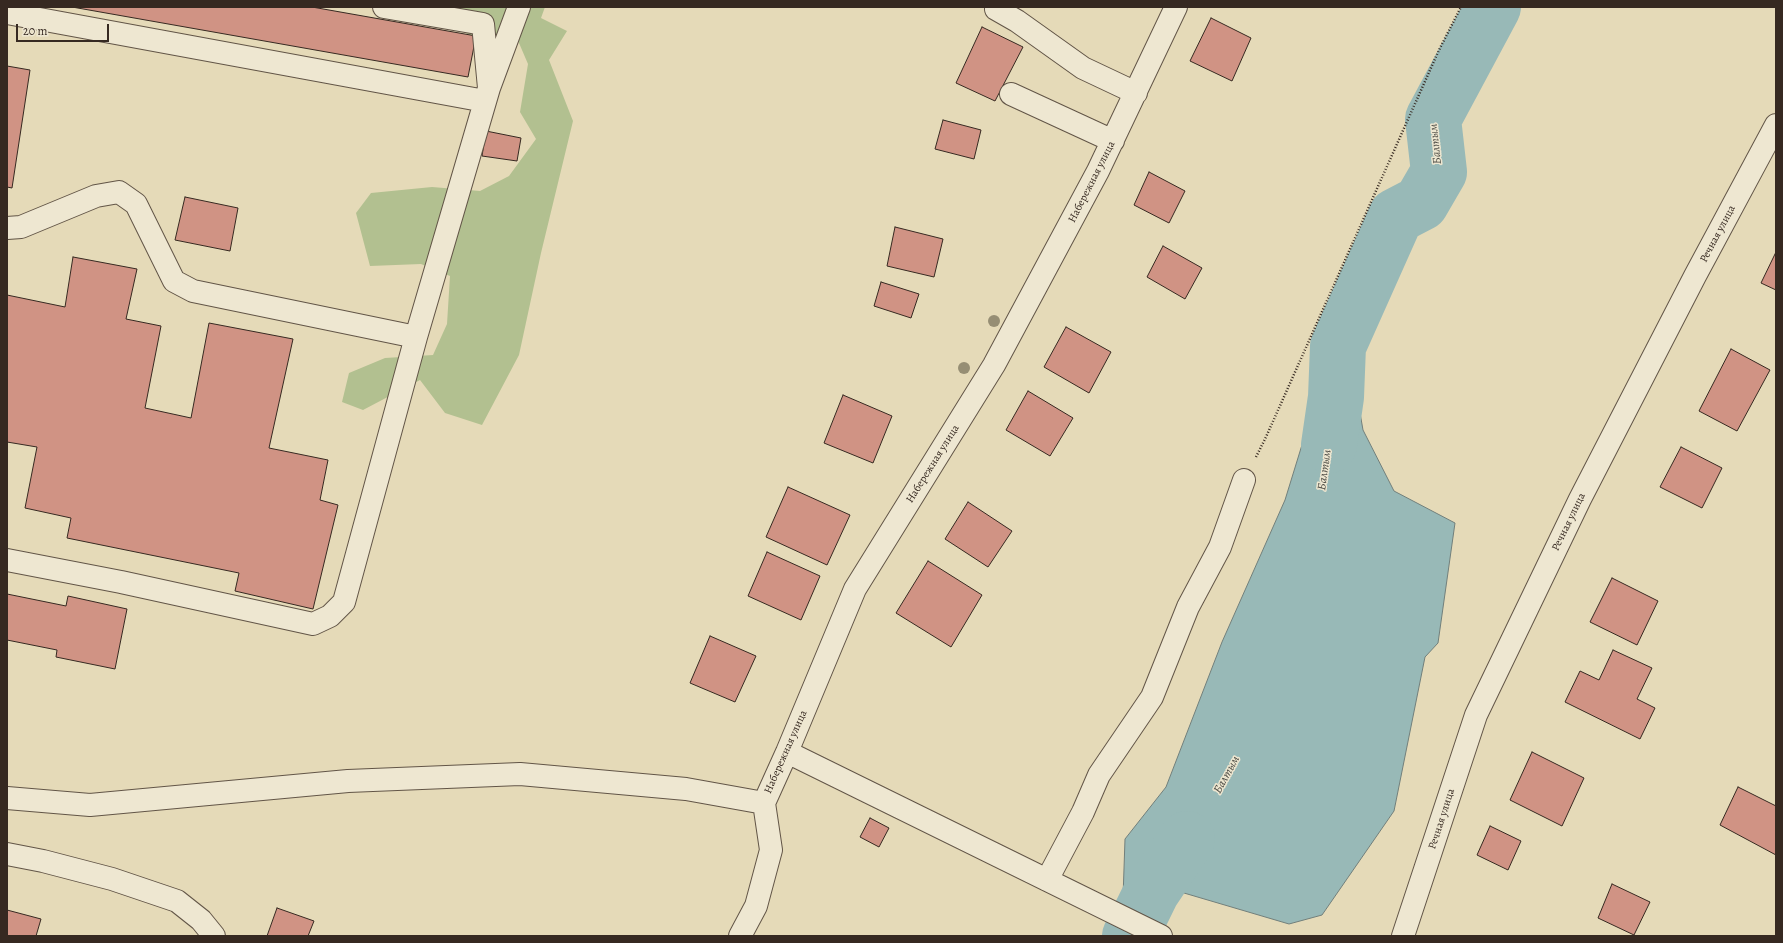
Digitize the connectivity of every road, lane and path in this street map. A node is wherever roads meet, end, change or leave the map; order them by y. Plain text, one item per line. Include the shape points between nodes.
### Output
1 (384, 7) edge
2 (519, 7) edge
3 (1176, 7) edge
4 (1461, 7) edge
5 (996, 9) dead end
6 (7, 13) edge
7 (1136, 93) junction
8 (487, 94) junction
9 (1011, 94) dead end
10 (1776, 125) edge
11 (1113, 141) junction
12 (7, 228) edge
13 (416, 337) junction
14 (1244, 480) joint
15 (7, 560) edge
16 (787, 752) junction
17 (7, 798) edge
18 (764, 803) junction
19 (7, 854) edge
20 (1047, 880) junction
21 (1157, 935) edge
22 (214, 936) edge
23 (740, 936) edge
24 (1403, 936) edge

1 - 8 street via 483,24
2 - 8 street
3 - 7 street, Набережная улица
4 - 14 path via 1392,152 1266,437
5 - 7 street via 1084,68
6 - 8 street
7 - 11 street, Набережная улица
8 - 13 street
9 - 11 street
10 - 24 street, Речная улица via 1580,500 1476,715
11 - 16 street, Набережная улица via 994,366 855,589
12 - 13 street via 21,227 96,196 119,192 136,204 174,281 194,291
13 - 15 street via 344,602 330,616 313,624
14 - 20 street via 1220,547 1188,607 1152,697 1099,775 1083,812
16 - 18 street, Набережная улица
16 - 20 street
17 - 18 street via 90,805 348,781 520,774 686,789
18 - 23 street, Набережная улица via 771,850 756,906
19 - 22 street via 112,879 177,901 201,920
20 - 21 street

